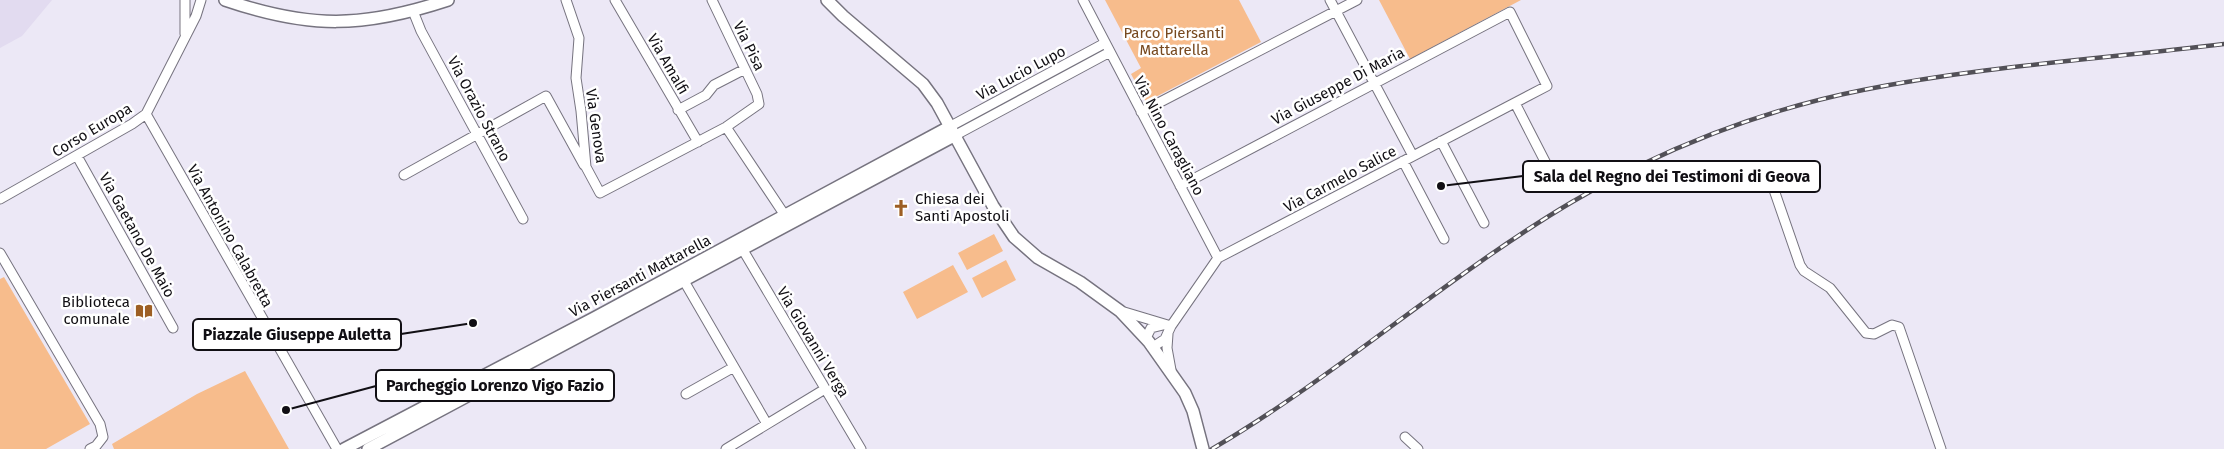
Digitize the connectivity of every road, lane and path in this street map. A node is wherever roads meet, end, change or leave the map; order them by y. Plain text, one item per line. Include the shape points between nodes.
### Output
1 (185, 0) edge
2 (201, 0) edge
3 (225, 0) edge
4 (448, 0) edge
5 (566, 0) edge
6 (615, 0) edge
7 (712, 0) edge
8 (827, 0) edge
9 (1083, 0) edge
10 (1330, 0) edge
11 (1357, 0) edge
12 (1336, 11) junction
13 (414, 12) junction
14 (185, 34) junction
15 (1105, 43) junction
16 (1110, 52) junction
17 (745, 69) junction
18 (1374, 83) junction
19 (1547, 86) joint
20 (1515, 103) junction
21 (759, 104) joint
22 (678, 110) junction
23 (1141, 112) junction
24 (146, 114) junction
25 (726, 127) junction
26 (952, 131) junction
27 (476, 134) junction
28 (1441, 141) junction
29 (698, 142) junction
30 (77, 156) junction
31 (1413, 156) junction
32 (1403, 161) junction
33 (586, 167) junction
34 (404, 175) dead end
35 (1553, 177) dead end
36 (1180, 186) junction
37 (1773, 187) dead end
38 (0, 199) edge
39 (523, 219) dead end
40 (788, 219) junction
41 (1484, 223) dead end
42 (1444, 239) dead end
43 (740, 244) junction
44 (0, 253) edge
45 (1218, 258) junction
46 (697, 262) junction
47 (684, 281) junction
48 (1120, 311) junction
49 (173, 328) dead end
50 (1168, 328) junction
51 (1150, 344) junction
52 (734, 366) junction
53 (1172, 372) junction
54 (825, 389) junction
55 (686, 394) dead end
56 (767, 424) junction
57 (1405, 437) dead end
58 (90, 449) edge
59 (337, 449) edge
60 (344, 449) edge
61 (368, 449) edge
62 (726, 449) edge
63 (860, 449) edge
64 (1203, 449) edge
65 (1418, 449) edge
66 (1941, 449) edge

1 - 14 street
2 - 14 street, Corso Europa
3 - 13 street via 287,18 316,22 370,20
4 - 13 street
5 - 33 street, Via Genova via 579,38 576,78
6 - 22 street, Via Amalfi
7 - 17 street, Via Pisa
8 - 26 street via 923,84
9 - 15 street, Via Nino Caragliano
10 - 12 street
11 - 12 street
12 - 18 street
12 - 23 street
13 - 27 street, Via Orazio Strano
14 - 24 street, Corso Europa
15 - 16 street, Via Nino Caragliano
15 - 26 street, Via Lucio Lupo
16 - 23 street, Via Nino Caragliano
16 - 26 street, Via Lucio Lupo
17 - 21 street, Via Pisa
17 - 22 street via 714,85 706,96
18 - 19 street, Via Giuseppe Di Maria via 1510,12
18 - 31 street
18 - 36 street, Via Giuseppe Di Maria
19 - 20 street, Via Carmelo Salice
20 - 28 street, Via Carmelo Salice
20 - 35 street
21 - 25 street, Via Genova
22 - 29 street, Via Amalfi
23 - 36 street, Via Nino Caragliano
24 - 30 street, Corso Europa
24 - 59 street, Via Antonino Calabretta
25 - 29 street, Via Genova
25 - 40 street
26 - 40 street, Via Piersanti Mattarella
26 - 48 street via 1014,237 1038,258 1080,282
27 - 33 street via 546,96
27 - 34 street
27 - 39 street, Via Orazio Strano
28 - 31 street, Via Carmelo Salice
28 - 41 street
29 - 33 street, Via Genova via 600,193
30 - 38 street, Corso Europa
30 - 49 street, Via Gaetano De Maio
31 - 32 street, Via Carmelo Salice
32 - 42 street
32 - 45 street, Via Carmelo Salice
36 - 45 street, Via Nino Caragliano
37 - 66 street via 1804,271 1830,288 1866,333 1874,334 1892,325 1899,327
40 - 43 street, Via Piersanti Mattarella
43 - 46 street, Via Piersanti Mattarella
43 - 47 street, Via Piersanti Mattarella
43 - 54 street, Via Giovanni Verga
44 - 58 street via 100,424 103,437
45 - 50 street, Via Carmelo Salice
46 - 47 street via 685,272
46 - 60 street, Via Piersanti Mattarella
47 - 52 street
47 - 61 street, Via Piersanti Mattarella
48 - 50 street
48 - 51 street
50 - 51 street via 1161,343
50 - 51 street via 1151,328 1147,336
50 - 53 street via 1167,348
51 - 53 street
52 - 55 street
52 - 56 street
53 - 64 street via 1190,402
54 - 56 street
54 - 63 street, Via Giovanni Verga
56 - 62 street
57 - 65 street

